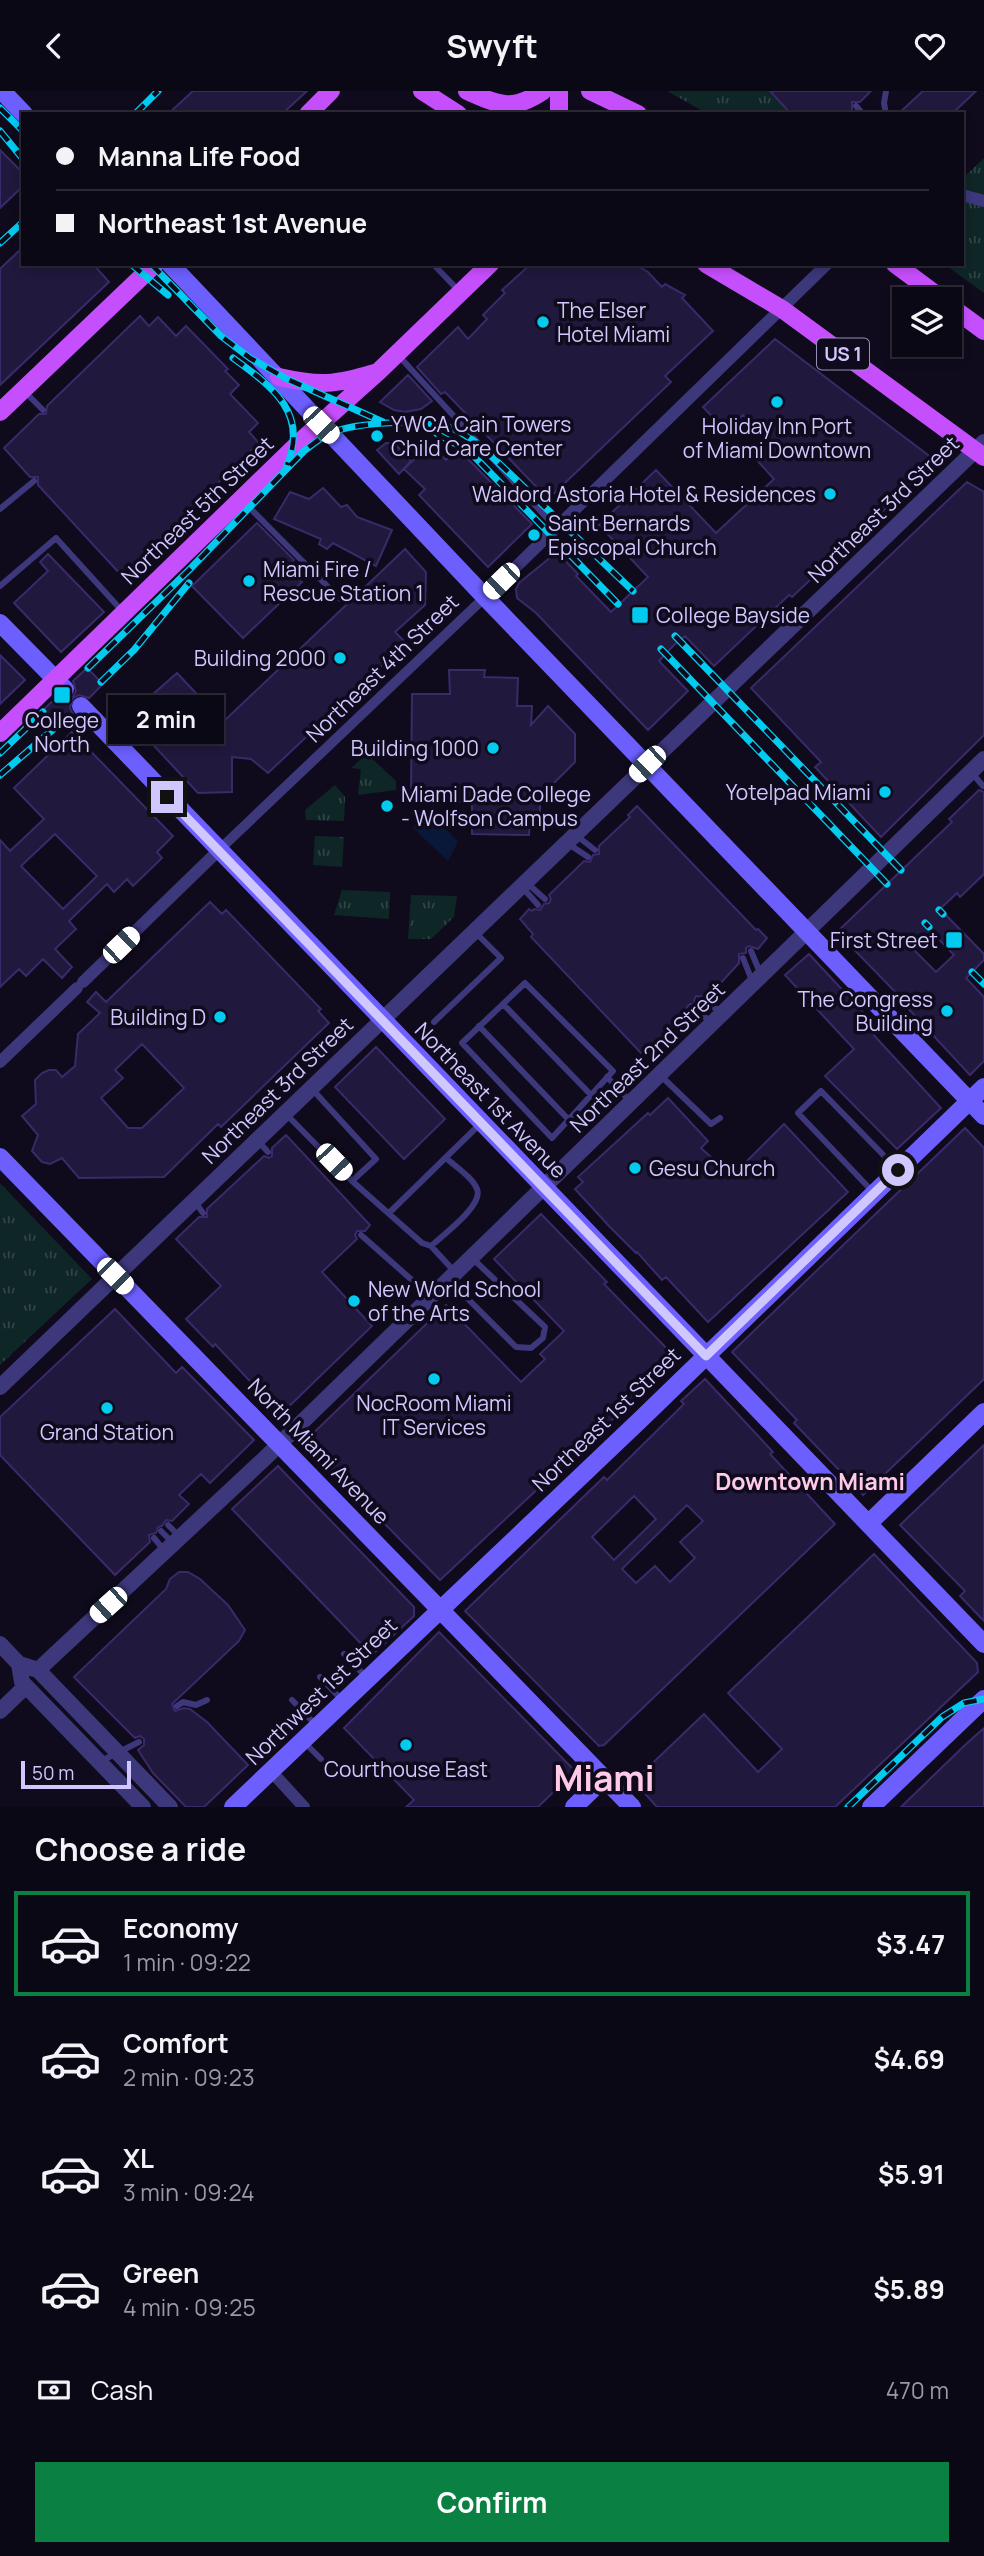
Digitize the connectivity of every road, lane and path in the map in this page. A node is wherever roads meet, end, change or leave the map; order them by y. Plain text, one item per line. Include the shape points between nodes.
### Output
1 (2, 91) edge
2 (331, 91) edge
3 (422, 91) edge
4 (467, 91) edge
5 (543, 91) edge
6 (559, 91) edge
7 (590, 91) edge
8 (886, 91) edge
9 (856, 106) dead end
10 (22, 112) edge
11 (310, 112) edge
12 (455, 112) edge
13 (559, 112) edge
14 (634, 112) edge
15 (861, 112) edge
16 (886, 112) edge
17 (964, 196) edge
18 (984, 201) edge
19 (153, 266) edge
20 (172, 266) edge
21 (435, 266) edge
22 (487, 266) edge
23 (709, 266) edge
24 (825, 266) edge
25 (898, 266) edge
26 (926, 287) edge
27 (460, 292) junction
28 (782, 309) junction
29 (962, 315) edge
30 (984, 331) edge
31 (397, 354) junction
32 (379, 371) junction
33 (279, 377) junction
34 (24, 390) junction
35 (43, 410) dead end
36 (0, 412) edge
37 (321, 425) junction
38 (981, 450) edge
39 (34, 481) dead end
40 (241, 499) junction
41 (0, 509) edge
42 (556, 528) junction
43 (0, 586) edge
44 (485, 597) junction
45 (340, 599) dead end
46 (124, 613) junction
47 (0, 623) edge
48 (60, 685) junction
49 (81, 706) dead end
50 (0, 733) edge
51 (984, 759) edge
52 (647, 764) junction
53 (970, 772) junction
54 (984, 786) edge
55 (570, 838) junction
56 (219, 850) junction
57 (595, 850) dead end
58 (589, 857) dead end
59 (523, 883) junction
60 (545, 899) dead end
61 (538, 905) dead end
62 (473, 930) junction
63 (807, 930) junction
64 (751, 951) dead end
65 (743, 958) dead end
66 (757, 979) junction
67 (700, 1000) dead end
68 (503, 1004) junction
69 (692, 1009) dead end
70 (718, 1017) junction
71 (381, 1019) junction
72 (435, 1022) dead end
73 (479, 1026) junction
74 (0, 1062) edge
75 (659, 1074) junction
76 (607, 1077) junction
77 (310, 1087) junction
78 (984, 1087) edge
79 (592, 1096) junction
80 (970, 1101) junction
81 (631, 1102) junction
82 (284, 1112) junction
83 (984, 1116) edge
84 (720, 1118) dead end
85 (569, 1120) junction
86 (482, 1123) junction
87 (257, 1139) junction
88 (268, 1152) dead end
89 (0, 1157) edge
90 (446, 1158) junction
91 (898, 1170) junction
92 (352, 1181) junction
93 (543, 1188) junction
94 (874, 1193) junction
95 (389, 1213) junction
96 (361, 1235) dead end
97 (431, 1246) junction
98 (471, 1257) junction
99 (115, 1276) junction
100 (452, 1276) junction
101 (431, 1297) junction
102 (706, 1356) junction
103 (0, 1387) edge
104 (984, 1412) edge
105 (279, 1443) junction
106 (869, 1523) junction
107 (167, 1525) dead end
108 (161, 1531) dead end
109 (154, 1538) dead end
110 (170, 1547) junction
111 (441, 1609) junction
112 (0, 1644) edge
113 (984, 1644) edge
114 (344, 1654) dead end
115 (19, 1664) junction
116 (37, 1669) junction
117 (320, 1677) dead end
118 (367, 1679) junction
119 (26, 1686) junction
120 (984, 1699) edge
121 (207, 1700) dead end
122 (292, 1700) dead end
123 (343, 1702) junction
124 (177, 1706) dead end
125 (0, 1711) edge
126 (317, 1727) junction
127 (303, 1740) junction
128 (139, 1742) dead end
129 (117, 1752) junction
130 (321, 1759) dead end
131 (99, 1762) junction
132 (271, 1771) junction
133 (604, 1778) junction
134 (143, 1807) edge
135 (170, 1807) edge
136 (233, 1807) edge
137 (304, 1807) edge
138 (574, 1807) edge
139 (632, 1807) edge
140 (871, 1807) edge

1 - 10 main road
2 - 11 main road
3 - 12 main road
4 - 5 main road via 497,104 512,105
6 - 13 main road
7 - 14 main road
8 - 16 lane
9 - 15 lane
17 - 18 street
19 - 34 main road
20 - 33 main road
21 - 27 lane
22 - 27 main road, Northeast 5th Street
23 - 28 main road, US 1
24 - 28 street, Northeast 4th Street
25 - 26 main road
27 - 31 main road, Northeast 5th Street
28 - 38 main road, US 1
28 - 42 street, Northeast 4th Street
29 - 30 main road
31 - 32 main road, Northeast 5th Street
31 - 42 lane
32 - 33 main road via 321,384
32 - 37 main road, Northeast 5th Street
33 - 37 main road
34 - 35 lane
34 - 36 main road
37 - 40 main road, Northeast 5th Street
37 - 44 main road
38 - 52 street, Northeast 3rd Street
39 - 41 lane
40 - 45 lane
40 - 46 main road, Northeast 5th Street
42 - 44 street, Northeast 4th Street
43 - 46 lane via 56,538
44 - 52 main road
44 - 56 street, Northeast 4th Street
46 - 48 main road, Northeast 5th Street
47 - 48 main road
48 - 50 main road, Northeast 5th Street
49 - 56 main road, Northeast 1st Avenue
51 - 53 street, Northeast 2nd Street
52 - 55 street, Northeast 3rd Street
52 - 63 main road
53 - 54 lane
53 - 63 street, Northeast 2nd Street
55 - 57 lane
55 - 58 lane
55 - 59 street, Northeast 3rd Street
56 - 71 main road, Northeast 1st Avenue
56 - 74 street, Northeast 4th Street
59 - 60 lane
59 - 61 lane
59 - 62 street, Northeast 3rd Street
62 - 71 street, Northeast 3rd Street
62 - 72 lane via 501,957
63 - 66 street, Northeast 2nd Street
63 - 80 main road
64 - 66 lane
65 - 66 lane
66 - 70 street, Northeast 2nd Street
67 - 70 lane
68 - 73 lane
68 - 76 lane via 525,983 613,1071
68 - 79 lane
69 - 70 lane
70 - 75 street, Northeast 2nd Street
71 - 77 street, Northeast 3rd Street
71 - 86 main road, Northeast 1st Avenue
73 - 85 lane
73 - 85 lane via 462,1043 552,1137
75 - 81 street, Northeast 2nd Street
75 - 84 lane via 711,1124
76 - 79 lane
76 - 81 lane
77 - 82 street, Northeast 3rd Street
77 - 92 lane via 376,1159
78 - 80 main road, Northeast 1st Street
79 - 85 lane
80 - 83 main road
80 - 91 main road, Northeast 1st Street
81 - 93 street, Northeast 2nd Street
82 - 87 street, Northeast 3rd Street
82 - 92 lane
86 - 90 lane
86 - 93 main road, Northeast 1st Avenue
87 - 88 lane
87 - 99 street, Northeast 3rd Street via 198,1207
89 - 99 main road, North Miami Avenue
90 - 95 lane
90 - 97 lane via 472,1181 477,1202
91 - 94 main road, Northeast 1st Street
91 - 94 lane via 821,1091 798,1113
92 - 95 lane
93 - 98 street, Northeast 2nd Street
93 - 102 main road, Northeast 1st Avenue
94 - 102 main road, Northeast 1st Street
95 - 97 lane
96 - 101 lane
97 - 100 lane
98 - 100 street, Northeast 2nd Street
98 - 100 lane via 545,1327 543,1338 531,1348 516,1347
99 - 103 street, Northeast 3rd Street
99 - 105 main road, North Miami Avenue
100 - 101 street, Northeast 2nd Street
101 - 105 street, Northeast 2nd Street
102 - 106 main road, Northeast 1st Avenue
102 - 111 main road, Northeast 1st Street
104 - 106 main road
105 - 110 street, Northeast 2nd Street
105 - 111 main road, North Miami Avenue
106 - 113 main road, Northeast 1st Avenue
107 - 110 lane
108 - 110 lane
109 - 110 lane
110 - 116 street, Northeast 2nd Street
111 - 118 main road, Northwest 1st Street
111 - 133 main road, North Miami Avenue
112 - 115 street
114 - 118 lane
115 - 116 street
115 - 119 street
116 - 129 street
117 - 123 lane
118 - 123 main road, Northwest 1st Street
119 - 125 street
119 - 131 street
120 - 140 main road
121 - 124 lane
122 - 126 lane
123 - 126 main road, Northwest 1st Street
126 - 127 main road, Northwest 1st Street
127 - 130 lane
127 - 132 main road, Northwest 1st Street
128 - 129 lane
129 - 131 lane
129 - 135 street
131 - 134 street
132 - 136 main road, Northwest 1st Street
132 - 137 street
133 - 138 main road
133 - 139 main road, North Miami Avenue

